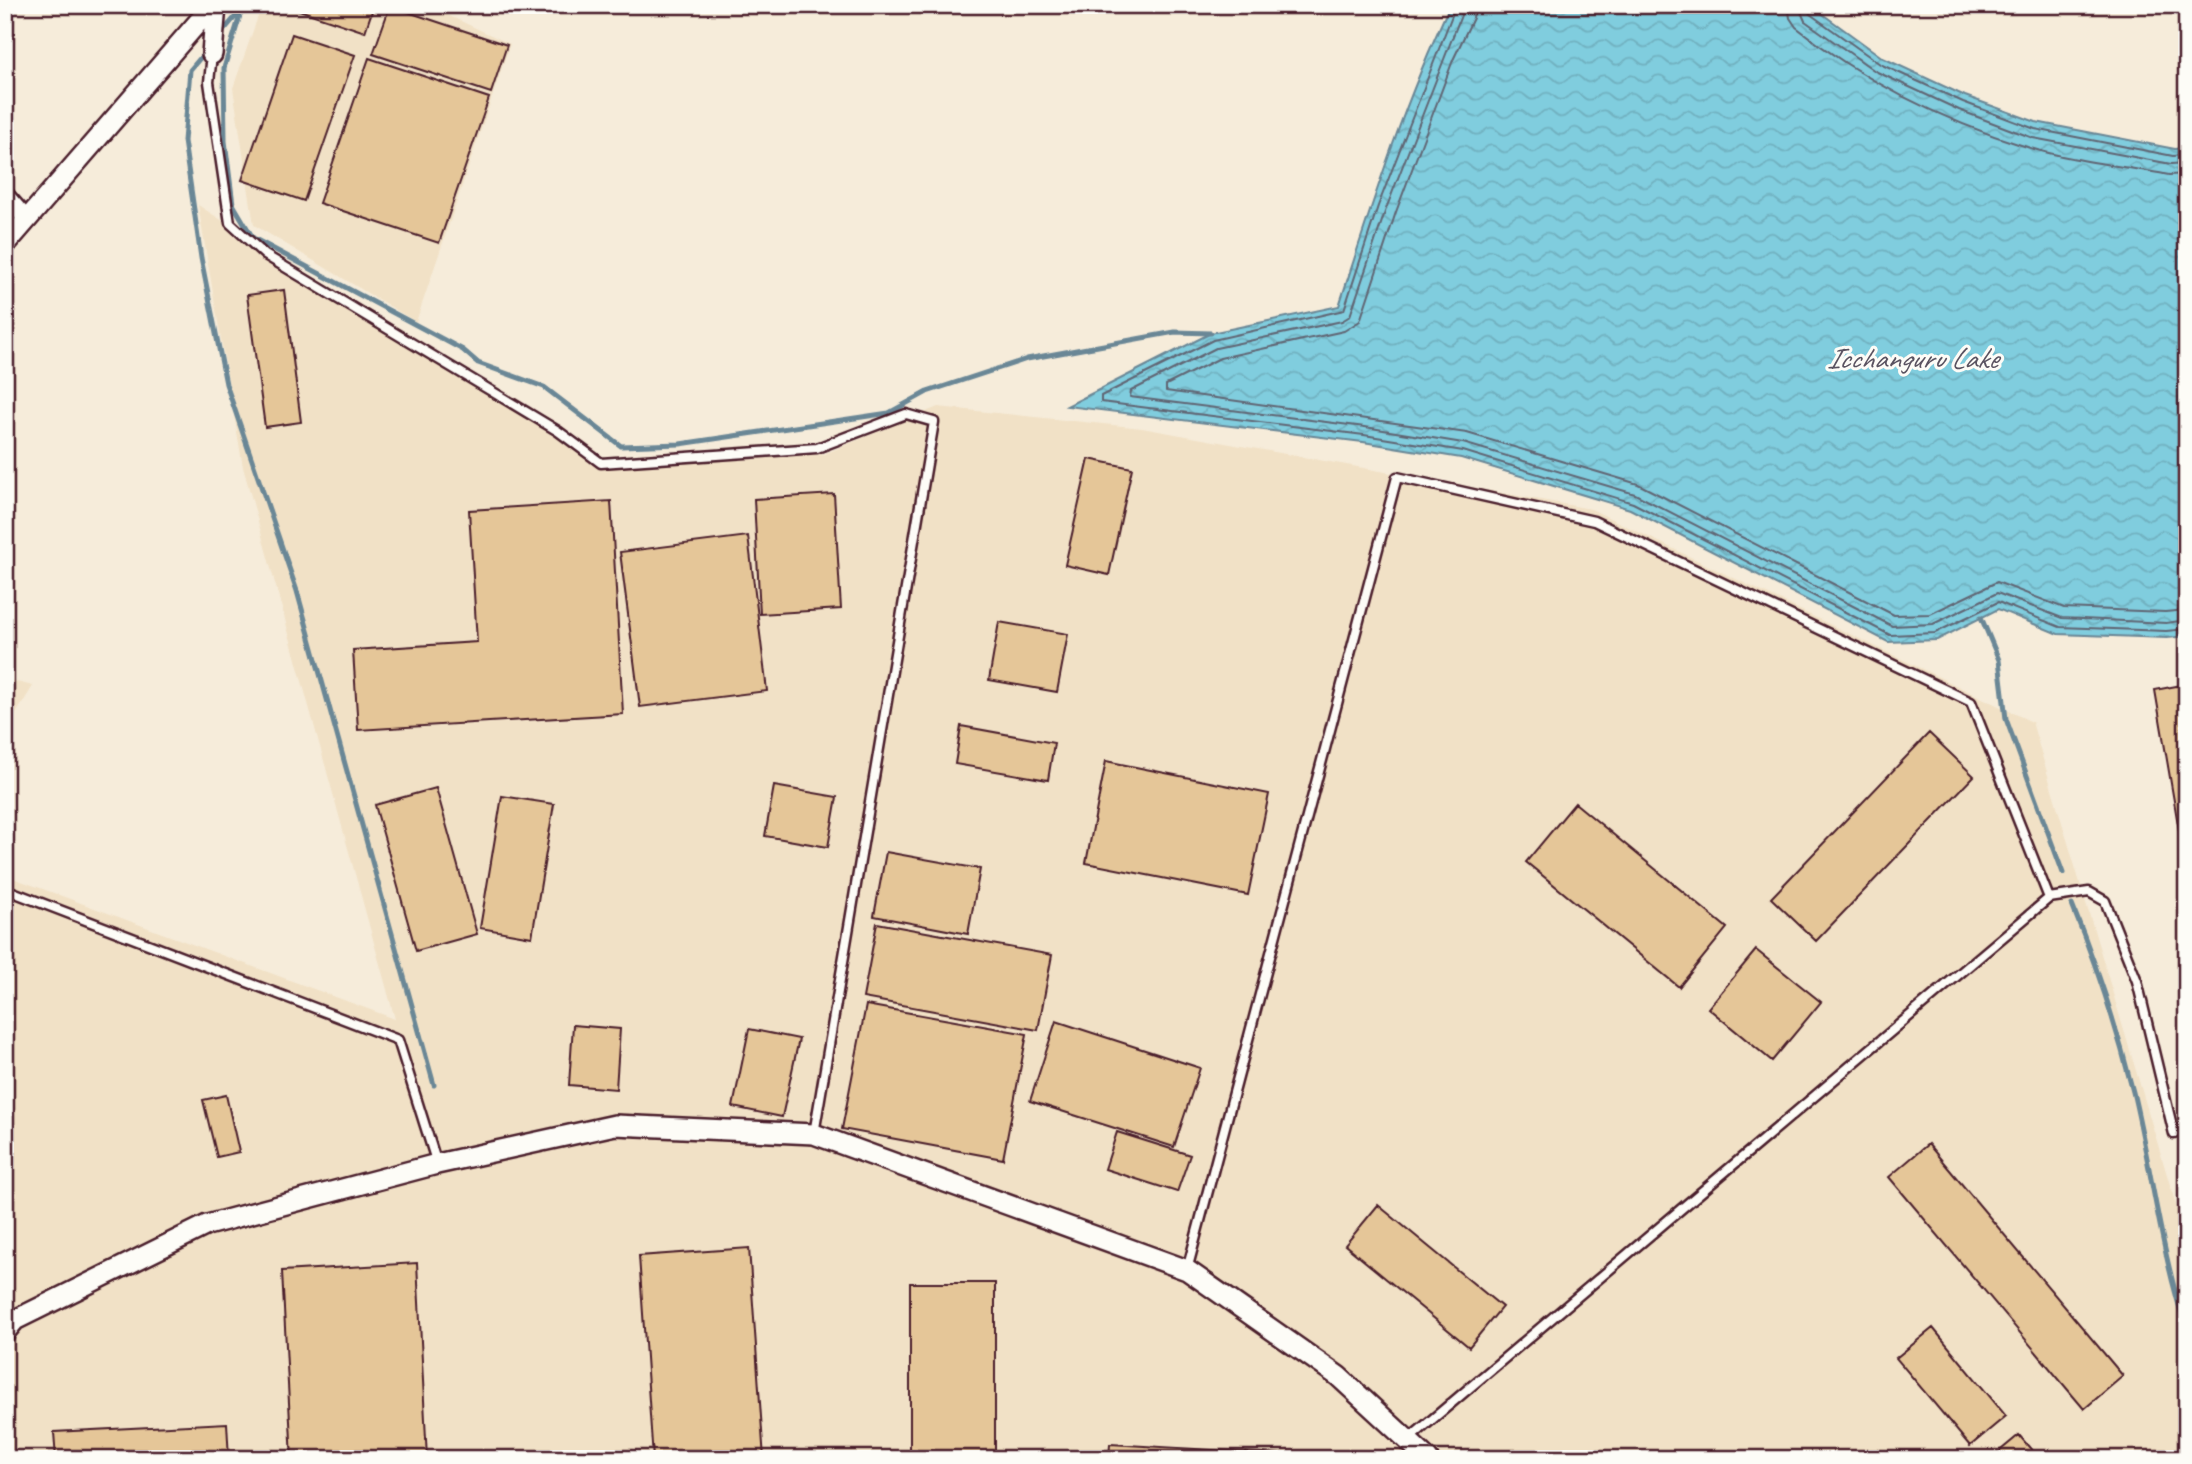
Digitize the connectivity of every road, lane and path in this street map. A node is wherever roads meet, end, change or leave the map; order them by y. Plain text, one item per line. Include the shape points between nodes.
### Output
1 (215, 5) edge
2 (212, 54) joint
3 (5, 195) edge
4 (27, 220) junction
5 (5, 245) edge
6 (5, 889) edge
7 (2049, 898) junction
8 (814, 1134) junction
9 (2174, 1134) dead end
10 (437, 1164) junction
11 (1187, 1270) junction
12 (5, 1332) edge
13 (1409, 1439) junction
14 (1428, 1459) edge

1 - 2 street
1 - 4 street
2 - 8 lane via 209,82 230,223 265,255 558,431 601,463 817,448 906,414 934,422
3 - 4 street
4 - 5 street
6 - 10 lane via 398,1040
7 - 9 lane via 2088,892 2105,901 2137,981
7 - 11 lane via 1971,702 1594,521 1397,477
7 - 13 lane
8 - 10 street via 615,1125
8 - 11 street
10 - 12 street via 207,1224 15,1320
11 - 13 street via 1338,1376
13 - 14 street

